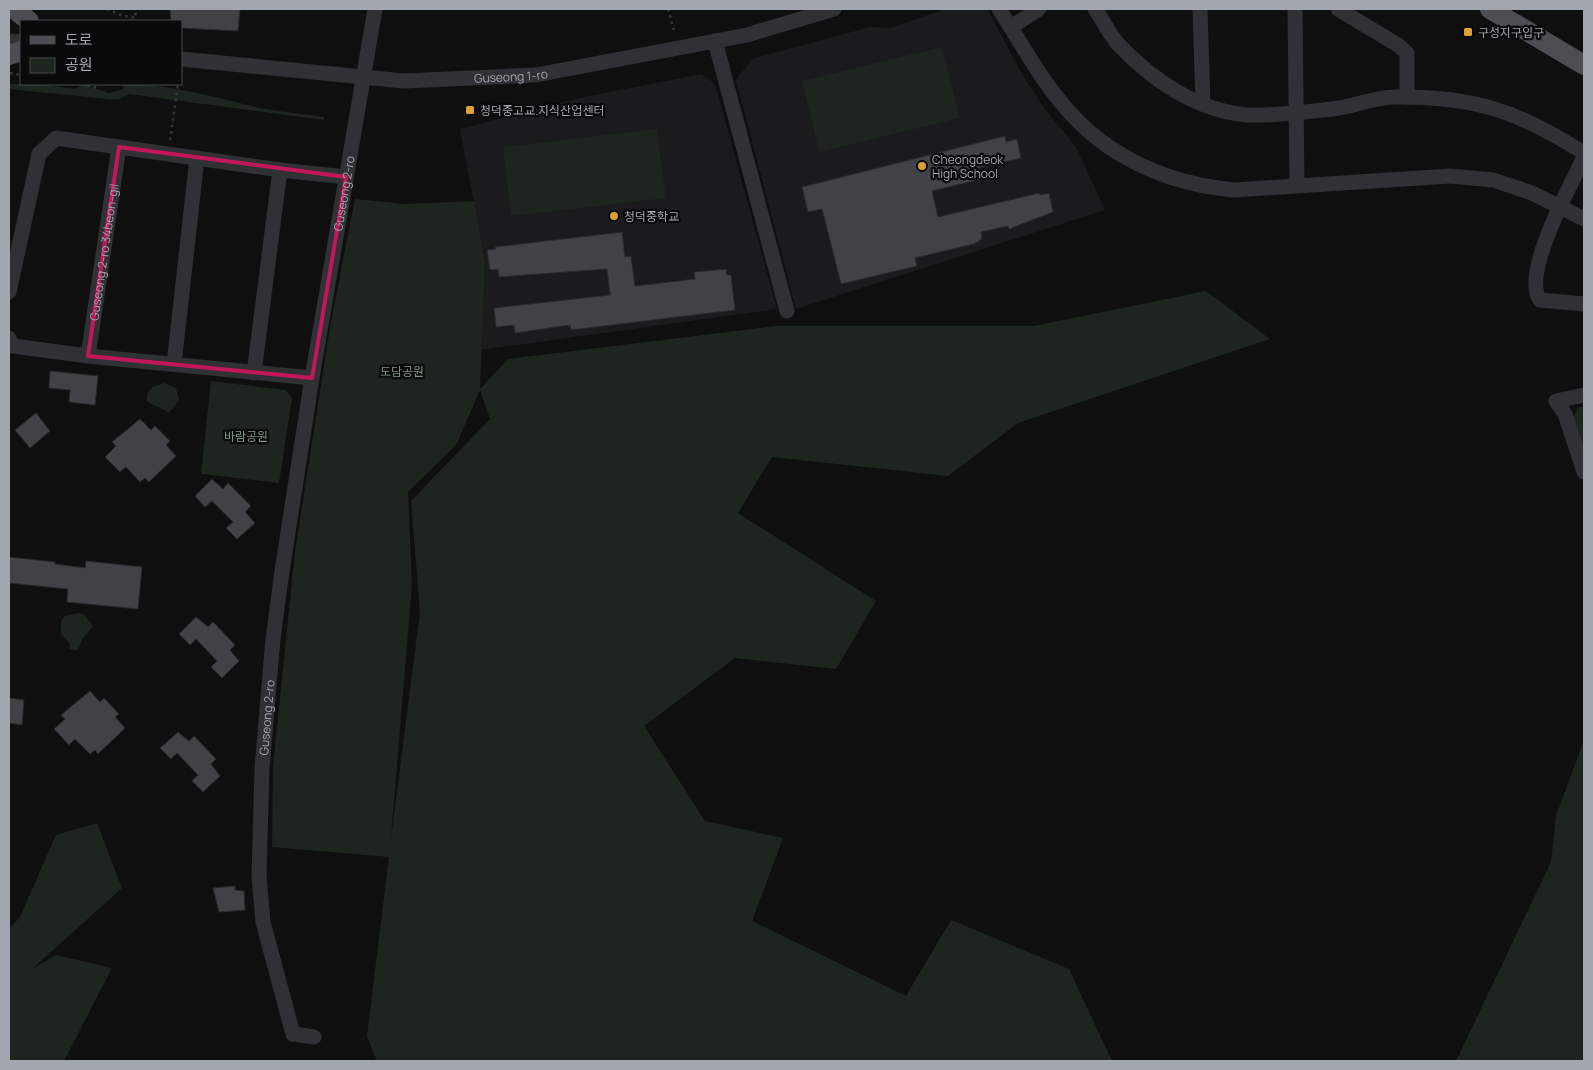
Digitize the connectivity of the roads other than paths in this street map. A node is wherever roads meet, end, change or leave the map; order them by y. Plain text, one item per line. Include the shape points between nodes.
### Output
1 (14, 9) edge
2 (376, 9) edge
3 (834, 9) edge
4 (999, 9) edge
5 (1039, 9) edge
6 (1095, 9) edge
7 (1200, 9) edge
8 (1295, 9) edge
9 (1338, 9) edge
10 (1490, 9) edge
11 (28, 20) edge
12 (1011, 27) junction
13 (715, 41) junction
14 (182, 59) edge
15 (1584, 65) edge
16 (363, 78) junction
17 (1407, 97) junction
18 (1203, 104) junction
19 (1296, 112) junction
20 (119, 147) junction
21 (1584, 153) edge
22 (1584, 157) edge
23 (197, 158) junction
24 (280, 170) junction
25 (346, 176) junction
26 (1297, 185) junction
27 (1560, 208) junction
28 (1584, 220) edge
29 (9, 292) edge
30 (1584, 304) edge
31 (787, 311) dead end
32 (11, 342) edge
33 (88, 356) junction
34 (174, 364) junction
35 (254, 374) junction
36 (312, 378) junction
37 (1584, 396) edge
38 (1584, 472) edge
39 (314, 1038) dead end

1 - 11 main road
2 - 16 street, Guseong 2-ro
3 - 13 street, Guseong 1-ro via 747,35
4 - 12 street
5 - 12 street
6 - 18 street via 1117,42 1147,72 1175,92
7 - 18 street
8 - 19 street
9 - 17 street via 1398,44 1407,53
10 - 15 main road
12 - 26 street via 1064,107 1118,154 1175,180 1204,187 1234,190
13 - 16 street, Guseong 1-ro via 536,75 404,81
13 - 31 street
14 - 16 street, Guseong 1-ro
16 - 25 street, Guseong 2-ro
17 - 19 street
17 - 21 street via 1440,98 1490,106 1523,118
18 - 19 street via 1248,115
19 - 26 street
20 - 23 street
20 - 29 street via 56,138 39,154
20 - 33 street, Guseong 2-ro 34beon-gil
22 - 27 street
23 - 24 street
23 - 34 street
24 - 25 street
24 - 35 street
25 - 36 street, Guseong 2-ro
26 - 27 street via 1450,176 1493,180 1532,193
27 - 28 street
27 - 30 street via 1544,243 1535,289 1540,300
32 - 33 street
33 - 34 street
34 - 35 street
35 - 36 street
36 - 39 street, Guseong 2-ro via 273,639 262,768 259,876 263,922 293,1034
37 - 38 street via 1556,401 1565,414

